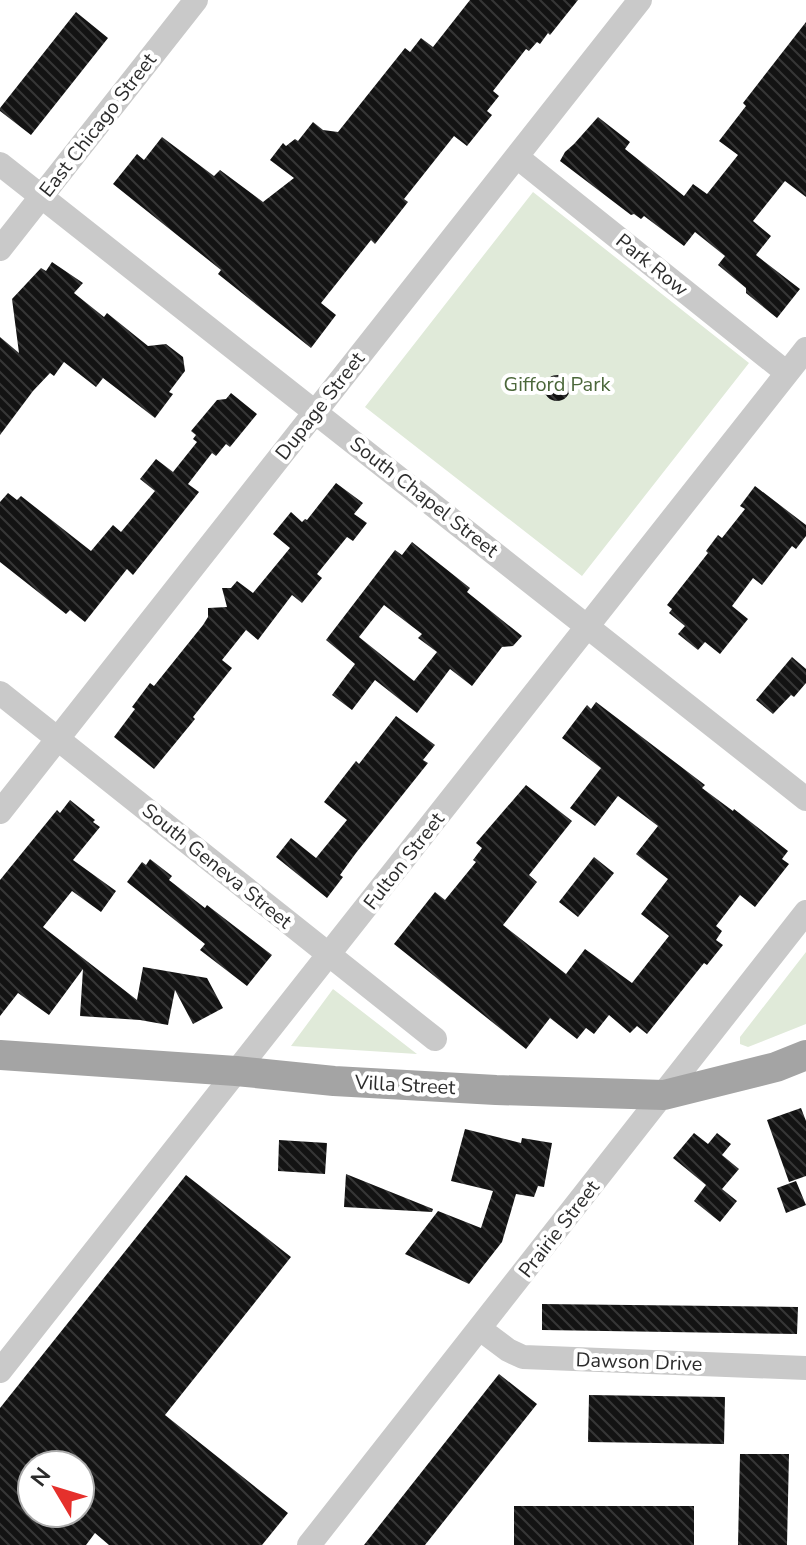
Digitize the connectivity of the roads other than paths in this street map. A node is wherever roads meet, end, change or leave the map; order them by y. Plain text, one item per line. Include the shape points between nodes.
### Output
1 (196, 0) edge
2 (640, 0) edge
3 (517, 157) junction
4 (0, 164) edge
5 (42, 196) junction
6 (0, 249) edge
7 (806, 349) edge
8 (787, 373) junction
9 (316, 412) junction
10 (588, 626) junction
11 (0, 693) edge
12 (58, 739) junction
13 (806, 799) edge
14 (0, 812) edge
15 (806, 912) edge
16 (329, 956) junction
17 (435, 1039) dead end
18 (0, 1055) edge
19 (806, 1055) edge
20 (236, 1071) junction
21 (664, 1095) junction
22 (480, 1329) junction
23 (806, 1368) edge
24 (0, 1371) edge
25 (309, 1545) edge

1 - 5 street, East Chicago Street
2 - 3 street, Dupage Street
3 - 8 street, Park Row
3 - 9 street, Dupage Street
4 - 5 street, South Chapel Street
5 - 6 street, East Chicago Street
5 - 9 street, South Chapel Street
7 - 8 street, Fulton Street
8 - 10 street, Fulton Street
9 - 10 street, South Chapel Street
9 - 12 street, Dupage Street
10 - 13 street, South Chapel Street
10 - 16 street, Fulton Street
11 - 12 street, South Geneva Street
12 - 14 street, Dupage Street
12 - 16 street, South Geneva Street
15 - 21 street, Prairie Street
16 - 17 street, South Geneva Street
16 - 20 street, Fulton Street
18 - 20 main road, Villa Street
19 - 21 main road, Villa Street
20 - 21 main road, Villa Street via 334,1081
20 - 24 street, Fulton Street
21 - 22 street, Prairie Street
22 - 23 street, Dawson Drive via 523,1357
22 - 25 street, Prairie Street

